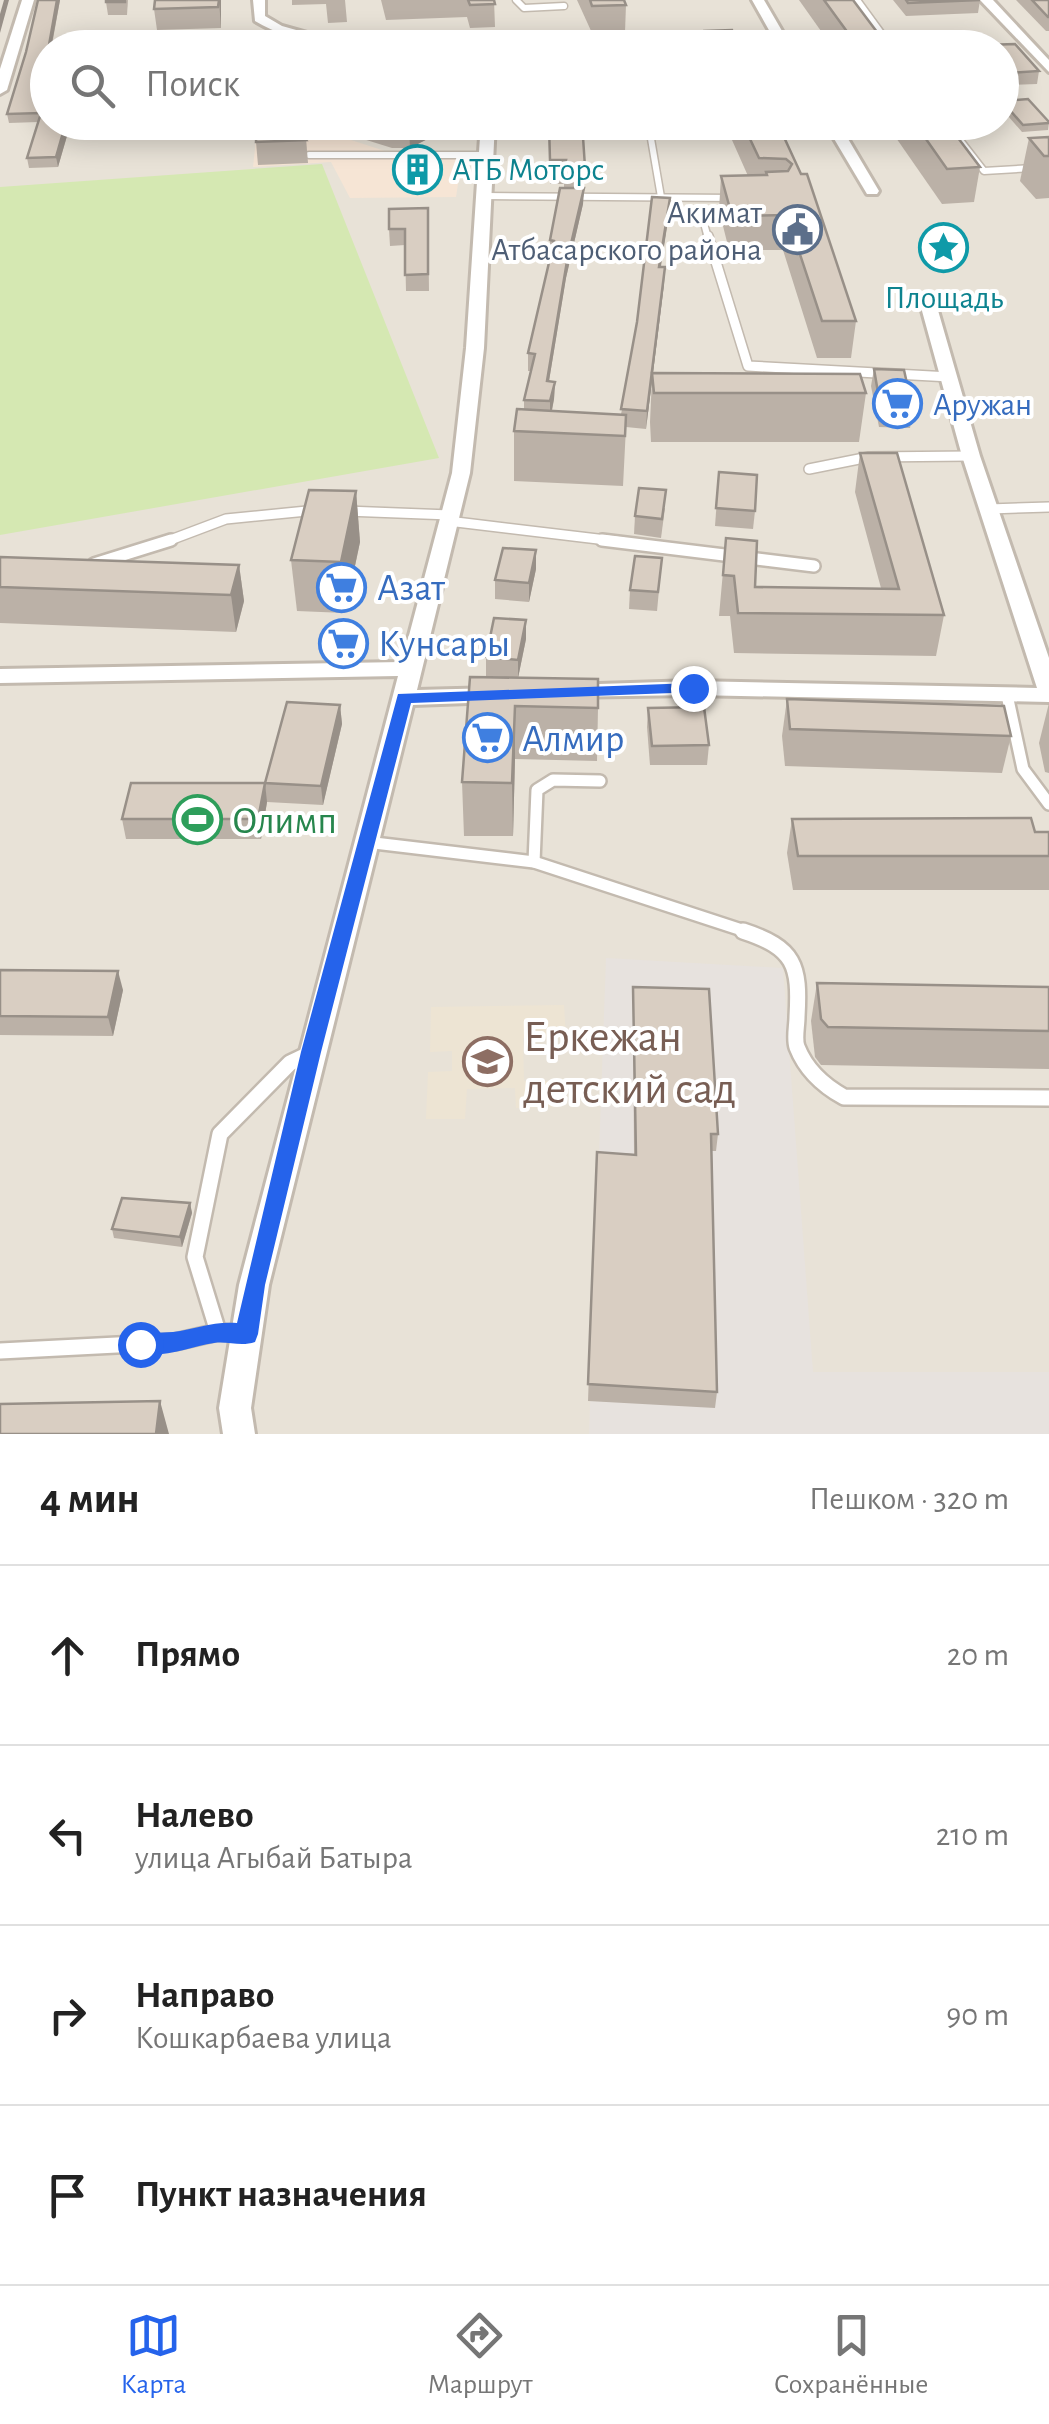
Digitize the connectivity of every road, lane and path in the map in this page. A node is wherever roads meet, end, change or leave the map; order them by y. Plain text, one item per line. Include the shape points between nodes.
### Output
1 (28, 0) edge
2 (259, 0) edge
3 (516, 0) edge
4 (758, 0) edge
5 (857, 0) edge
6 (986, 0) edge
7 (564, 6) dead end
8 (280, 30) edge
9 (776, 30) edge
10 (879, 30) edge
11 (1014, 30) edge
12 (1019, 36) edge
13 (1049, 68) edge
14 (0, 90) edge
15 (487, 140) edge
16 (651, 140) edge
17 (842, 140) edge
18 (960, 140) edge
19 (309, 155) edge
20 (486, 155) junction
21 (1049, 168) edge
22 (872, 191) dead end
23 (484, 196) junction
24 (660, 198) junction
25 (748, 198) edge
26 (705, 226) dead end
27 (928, 300) dead end
28 (950, 378) junction
29 (972, 456) junction
30 (809, 469) dead end
31 (1049, 507) edge
32 (989, 509) junction
33 (322, 510) edge
34 (340, 511) edge
35 (449, 518) junction
36 (77, 565) edge
37 (814, 566) dead end
38 (411, 670) junction
39 (0, 676) edge
40 (1049, 693) edge
41 (1007, 695) junction
42 (404, 698) junction
43 (600, 781) dead end
44 (1049, 804) edge
45 (366, 842) junction
46 (534, 862) junction
47 (311, 1052) junction
48 (1049, 1098) edge
49 (218, 1332) junction
50 (246, 1334) junction
51 (0, 1351) edge
52 (239, 1434) edge

1 - 14 street
2 - 8 street via 259,18
3 - 7 lane via 524,8
4 - 9 street
5 - 10 lane
6 - 11 street
12 - 13 street
15 - 20 street
16 - 24 lane
17 - 22 street
18 - 21 lane via 984,171
19 - 20 lane
20 - 23 street
23 - 24 lane
23 - 35 street via 475,348 461,473
24 - 25 lane
26 - 28 lane via 748,366
27 - 28 street
28 - 29 street
29 - 30 lane via 888,456
29 - 32 street
31 - 32 lane
32 - 40 street
33 - 36 lane via 226,520 135,554
34 - 35 lane
35 - 37 lane
35 - 38 street
38 - 39 street
38 - 42 street
40 - 41 street
41 - 42 street via 693,688
41 - 44 lane via 1022,770 1032,792
42 - 45 street
43 - 46 lane via 554,780 537,790
45 - 46 lane
45 - 47 street
46 - 48 lane via 771,940 795,962 796,1045 822,1084 844,1097
47 - 49 lane via 290,1063 220,1134 195,1257
47 - 50 street
49 - 50 lane
49 - 51 lane via 175,1342
50 - 52 street via 235,1408

